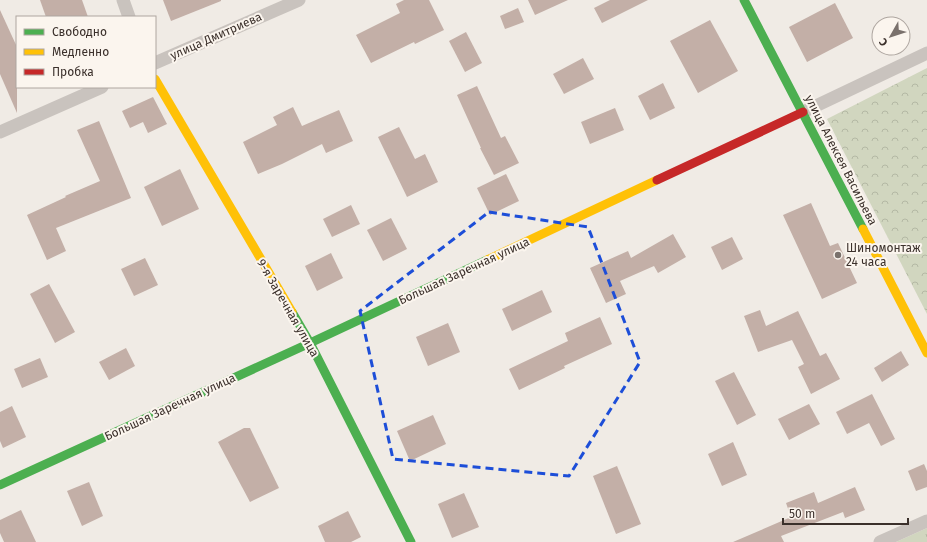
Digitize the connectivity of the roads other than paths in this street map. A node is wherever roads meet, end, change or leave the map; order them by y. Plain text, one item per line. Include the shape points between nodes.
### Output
1 (123, 0) edge
2 (299, 0) edge
3 (744, 0) edge
4 (129, 16) edge
5 (927, 53) edge
6 (156, 63) edge
7 (156, 82) edge
8 (100, 88) edge
9 (803, 112) junction
10 (0, 132) edge
11 (310, 343) junction
12 (927, 353) edge
13 (0, 485) edge
14 (927, 521) edge
15 (411, 542) edge
16 (880, 542) edge

1 - 4 street
2 - 6 street, улица Дмитриева
3 - 9 street, улица Алексея Васильева
5 - 9 street, Большая Заречная улица
7 - 11 street, 9-я Заречная улица
8 - 10 street
9 - 11 street, Большая Заречная улица
9 - 12 street, улица Алексея Васильева
11 - 13 street, Большая Заречная улица
11 - 15 street, 9-я Заречная улица
14 - 16 street

